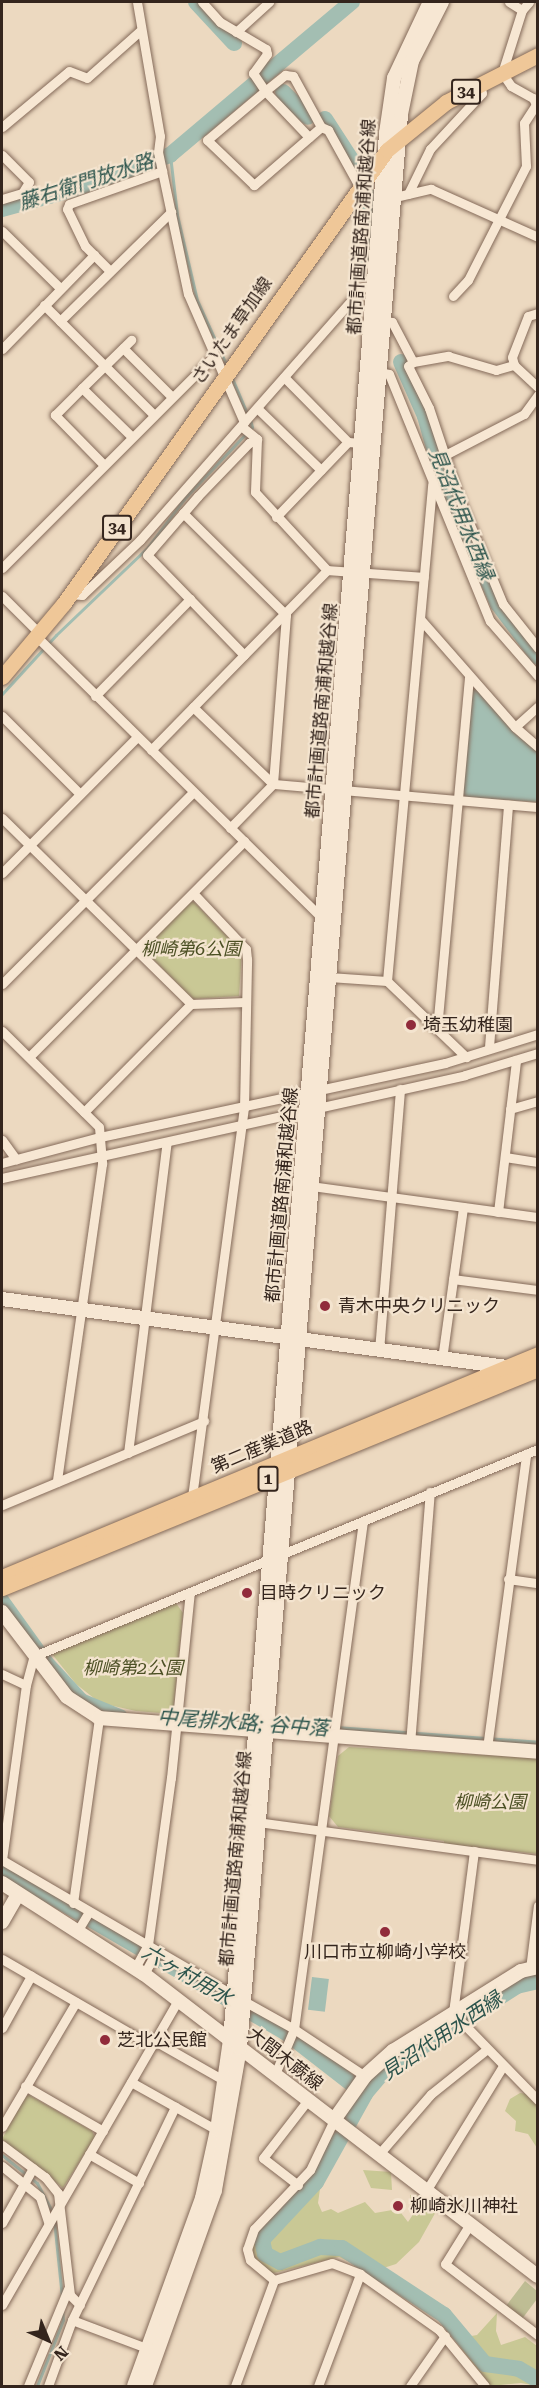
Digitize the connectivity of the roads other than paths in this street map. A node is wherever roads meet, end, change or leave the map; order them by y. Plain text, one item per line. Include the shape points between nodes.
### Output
1 (137, 2) edge
2 (202, 2) edge
3 (269, 2) edge
4 (430, 2) edge
5 (442, 2) edge
6 (509, 2) edge
7 (529, 2) edge
8 (522, 10) junction
9 (141, 30) junction
10 (236, 32) junction
11 (537, 55) edge
12 (502, 73) junction
13 (480, 84) junction
14 (264, 89) junction
15 (536, 108) edge
16 (2, 127) edge
17 (321, 127) junction
18 (309, 137) junction
19 (399, 138) junction
20 (387, 150) junction
21 (2, 155) edge
22 (162, 171) junction
23 (359, 186) junction
24 (401, 196) junction
25 (2, 199) edge
26 (171, 212) junction
27 (500, 220) junction
28 (2, 231) edge
29 (537, 237) edge
30 (94, 255) junction
31 (110, 271) junction
32 (376, 286) junction
33 (60, 288) junction
34 (453, 296) dead end
35 (44, 305) junction
36 (537, 313) edge
37 (60, 321) junction
38 (384, 321) junction
39 (131, 340) dead end
40 (4, 342) edge
41 (123, 348) junction
42 (214, 356) junction
43 (413, 362) junction
44 (514, 365) junction
45 (104, 366) junction
46 (227, 372) junction
47 (380, 372) junction
48 (284, 377) junction
49 (537, 387) edge
50 (82, 388) junction
51 (537, 395) edge
52 (172, 397) junction
53 (257, 408) junction
54 (154, 415) junction
55 (242, 424) junction
56 (131, 436) junction
57 (257, 439) junction
58 (355, 442) junction
59 (443, 456) junction
60 (103, 464) junction
61 (321, 470) junction
62 (432, 484) junction
63 (183, 513) junction
64 (276, 517) junction
65 (2, 568) edge
66 (327, 570) junction
67 (358, 573) junction
68 (424, 578) junction
69 (70, 594) junction
70 (2, 596) edge
71 (190, 600) junction
72 (285, 613) junction
73 (421, 620) junction
74 (39, 636) junction
75 (537, 648) edge
76 (244, 655) junction
77 (469, 676) junction
78 (537, 676) edge
79 (2, 677) edge
80 (95, 696) junction
81 (193, 706) junction
82 (537, 706) edge
83 (2, 716) edge
84 (516, 728) junction
85 (137, 737) junction
86 (537, 747) edge
87 (151, 750) junction
88 (273, 784) junction
89 (339, 789) junction
90 (193, 792) junction
91 (80, 794) junction
92 (404, 797) junction
93 (456, 801) junction
94 (508, 805) junction
95 (537, 807) edge
96 (2, 818) edge
97 (230, 828) junction
98 (244, 841) junction
99 (29, 845) junction
100 (2, 873) edge
101 (193, 893) junction
102 (84, 899) junction
103 (323, 919) junction
104 (135, 951) junction
105 (329, 977) junction
106 (387, 981) junction
107 (2, 984) edge
108 (246, 1002) junction
109 (190, 1004) junction
110 (437, 1029) junction
111 (2, 1031) edge
112 (537, 1034) edge
113 (489, 1047) junction
114 (537, 1053) edge
115 (466, 1057) junction
116 (29, 1058) junction
117 (516, 1060) junction
118 (314, 1089) junction
119 (399, 1089) junction
120 (537, 1101) edge
121 (313, 1107) junction
122 (244, 1108) junction
123 (510, 1109) junction
124 (84, 1112) junction
125 (241, 1123) junction
126 (100, 1137) junction
127 (2, 1140) edge
128 (167, 1142) junction
129 (505, 1157) junction
130 (101, 1158) junction
131 (15, 1159) junction
132 (537, 1162) edge
133 (2, 1163) edge
134 (2, 1178) edge
135 (311, 1186) junction
136 (392, 1197) junction
137 (463, 1207) junction
138 (498, 1212) junction
139 (537, 1217) edge
140 (453, 1279) junction
141 (537, 1290) edge
142 (2, 1299) edge
143 (80, 1310) junction
144 (144, 1319) junction
145 (215, 1329) junction
146 (293, 1340) junction
147 (379, 1351) junction
148 (537, 1354) edge
149 (442, 1359) junction
150 (507, 1367) junction
151 (536, 1370) edge
152 (204, 1421) junction
153 (537, 1449) edge
154 (128, 1452) junction
155 (526, 1454) junction
156 (283, 1466) junction
157 (57, 1482) junction
158 (430, 1492) junction
159 (192, 1497) junction
160 (2, 1505) edge
161 (363, 1521) junction
162 (274, 1558) junction
163 (508, 1579) junction
164 (537, 1583) edge
165 (2, 1584) edge
166 (190, 1592) junction
167 (2, 1612) edge
168 (34, 1656) junction
169 (2, 1674) edge
170 (26, 1685) junction
171 (99, 1718) junction
172 (178, 1719) junction
173 (260, 1726) junction
174 (334, 1732) junction
175 (410, 1744) junction
176 (487, 1748) junction
177 (537, 1752) edge
178 (257, 1822) junction
179 (320, 1830) junction
180 (474, 1851) junction
181 (537, 1860) edge
182 (2, 1884) edge
183 (18, 1893) junction
184 (73, 1902) junction
185 (537, 1905) edge
186 (89, 1912) junction
187 (2, 1922) edge
188 (78, 1930) junction
189 (148, 1945) junction
190 (157, 1951) junction
191 (2, 1959) edge
192 (533, 1968) edge
193 (140, 1971) junction
194 (32, 1976) junction
195 (238, 1998) junction
196 (178, 2000) junction
197 (76, 2002) junction
198 (454, 2015) junction
199 (2, 2028) edge
200 (293, 2034) junction
201 (153, 2044) junction
202 (235, 2044) junction
203 (486, 2050) junction
204 (503, 2066) junction
205 (275, 2074) junction
206 (225, 2081) junction
207 (131, 2082) junction
208 (359, 2084) junction
209 (25, 2086) junction
210 (308, 2100) junction
211 (537, 2100) edge
212 (175, 2107) junction
213 (342, 2126) junction
214 (2, 2127) edge
215 (217, 2130) junction
216 (103, 2131) junction
217 (2, 2145) edge
218 (89, 2154) junction
219 (379, 2154) junction
220 (2, 2166) edge
221 (29, 2175) junction
222 (139, 2182) junction
223 (298, 2185) junction
224 (426, 2191) junction
225 (60, 2205) junction
226 (50, 2222) junction
227 (2, 2223) edge
228 (470, 2224) junction
229 (536, 2271) edge
230 (360, 2274) junction
231 (274, 2280) junction
232 (69, 2288) junction
233 (5, 2291) edge
234 (2, 2305) edge
235 (80, 2305) junction
236 (72, 2320) junction
237 (537, 2335) edge
238 (445, 2336) junction
239 (148, 2349) junction
240 (28, 2386) edge
241 (48, 2386) edge
242 (134, 2386) edge
243 (145, 2386) edge
244 (235, 2386) edge
245 (318, 2386) edge
246 (410, 2386) edge
247 (485, 2386) edge

1 - 9 street
2 - 10 street via 220,22
3 - 10 street
4 - 20 street, 都市計画道路南浦和越谷線 via 394,78
5 - 19 street, 都市計画道路南浦和越谷線 via 412,61
6 - 8 street
7 - 8 street
8 - 12 street
9 - 16 street via 87,78 69,71
9 - 22 street
10 - 14 street via 266,49 267,54 254,69
11 - 12 main road, さいたま草加線 / 34
12 - 13 main road, さいたま草加線 / 34
12 - 15 street via 511,86 533,98
13 - 19 main road, さいたま草加線 / 34 via 446,102
13 - 24 street via 482,93 430,148
14 - 17 street via 285,75 293,76
14 - 18 street
14 - 18 street via 207,140 254,185
15 - 27 street via 524,123 526,166
17 - 18 street
17 - 23 street via 328,130
19 - 20 main road, さいたま草加線 / 34
19 - 24 street, 都市計画道路南浦和越谷線
20 - 23 main road, さいたま草加線 / 34
20 - 32 street, 都市計画道路南浦和越谷線
21 - 25 street via 29,182 22,193
22 - 26 street
22 - 30 street via 69,204 75,227
23 - 46 main road, さいたま草加線 / 34
24 - 27 street via 431,189
24 - 38 street, 都市計画道路南浦和越谷線
26 - 31 street
26 - 42 street via 188,294
27 - 29 street
27 - 34 street via 468,280
28 - 33 street
30 - 31 street
30 - 33 street
31 - 37 street
32 - 48 street via 363,287
32 - 58 street, 都市計画道路南浦和越谷線
33 - 35 street
35 - 37 street
35 - 40 street
36 - 44 street via 528,316 512,357
37 - 45 street
38 - 43 street via 392,322
38 - 47 street, 都市計画道路南浦和越谷線
39 - 41 street
41 - 45 street
41 - 52 street
42 - 46 street
42 - 52 street
43 - 44 street via 447,356 496,370
43 - 59 street via 408,366 429,408
44 - 49 street
45 - 50 street
45 - 54 street
46 - 55 street
46 - 69 main road, さいたま草加線 / 34
47 - 62 street via 389,374
47 - 67 street, 都市計画道路南浦和越谷線
48 - 53 street
48 - 58 street
50 - 56 street
50 - 60 street via 55,415
51 - 59 street via 524,414
52 - 54 street
53 - 55 street
53 - 61 street
54 - 56 street
55 - 57 street
55 - 69 street via 113,567 82,596
56 - 60 street
57 - 63 street
57 - 64 street via 255,492
58 - 61 street
58 - 67 street, 都市計画道路南浦和越谷線
59 - 75 street via 503,604
60 - 65 street
61 - 64 street
62 - 68 street
62 - 78 street via 490,621
63 - 71 street via 147,555
63 - 72 street
64 - 66 street
66 - 67 street
66 - 72 street
67 - 68 street
67 - 89 street, 都市計画道路南浦和越谷線
68 - 73 street
69 - 74 main road, さいたま草加線 / 34
70 - 74 street
71 - 76 street
71 - 80 street
72 - 76 street
72 - 88 street
73 - 77 street
73 - 92 street
74 - 79 main road, さいたま草加線 / 34
74 - 80 street
76 - 81 street
77 - 84 street
77 - 93 street
80 - 85 street
81 - 87 street
81 - 88 street
82 - 84 street
83 - 91 street
84 - 86 street
85 - 87 street
85 - 91 street
87 - 90 street
88 - 89 street
88 - 97 street
89 - 92 street
89 - 103 street, 都市計画道路南浦和越谷線
89 - 105 street, 都市計画道路南浦和越谷線
90 - 97 street
90 - 102 street
91 - 99 street
92 - 93 street
92 - 106 street
93 - 94 street
93 - 110 street
94 - 95 street
94 - 113 street
96 - 99 street
97 - 98 street
98 - 101 street
98 - 103 street
99 - 100 street
99 - 102 street
101 - 104 street
101 - 108 street via 246,949
102 - 104 street
102 - 107 street
103 - 118 street, 都市計画道路南浦和越谷線
104 - 109 street
104 - 116 street
105 - 106 street
105 - 118 street, 都市計画道路南浦和越谷線
106 - 110 street
108 - 109 street
108 - 122 street
109 - 124 street
110 - 115 street
111 - 116 street
112 - 113 street
113 - 115 street
114 - 117 street
115 - 118 street
116 - 124 street
117 - 119 street
117 - 123 street
118 - 121 street, 都市計画道路南浦和越谷線
118 - 122 street
119 - 121 street
119 - 136 street
120 - 123 street
121 - 125 street
121 - 135 street, 都市計画道路南浦和越谷線
121 - 146 street, 都市計画道路南浦和越谷線
122 - 125 street
122 - 126 street
123 - 129 street
124 - 126 street via 99,1127
125 - 128 street
125 - 145 street
126 - 130 street
126 - 131 street
127 - 131 street
128 - 130 street
128 - 144 street
129 - 132 street
129 - 138 street
130 - 134 street
130 - 143 street
131 - 133 street
135 - 136 street
135 - 146 street, 都市計画道路南浦和越谷線
136 - 137 street
136 - 147 street
137 - 138 street
137 - 140 street
138 - 139 street
140 - 141 street
140 - 149 street
142 - 143 street
143 - 144 street
143 - 157 street
144 - 145 street
144 - 154 street
145 - 146 street
145 - 152 street
146 - 147 street
146 - 156 street, 都市計画道路南浦和越谷線
147 - 149 street
148 - 150 main road, 第二産業道路 / 1
149 - 150 street
150 - 151 main road, 1
150 - 156 main road, 第二産業道路 / 1
151 - 156 main road, 第二産業道路 / 1
152 - 154 street
152 - 159 street
153 - 155 street
154 - 157 street
155 - 158 street
155 - 163 street
156 - 159 main road, 第二産業道路 / 1
156 - 162 street, 都市計画道路南浦和越谷線
156 - 165 main road, 第二産業道路 / 1
157 - 160 street
158 - 161 street
158 - 175 street
159 - 165 main road, 第二産業道路 / 1
161 - 162 street
161 - 174 street
162 - 166 street
162 - 173 street, 都市計画道路南浦和越谷線
163 - 164 street
163 - 176 street
166 - 168 street
166 - 172 street
167 - 168 street
168 - 170 street
168 - 171 street via 67,1697
169 - 170 street
170 - 184 street via 2,1860
171 - 172 street
171 - 184 street
172 - 173 street
172 - 189 street
173 - 174 street
173 - 178 street, 都市計画道路南浦和越谷線
173 - 195 street, 都市計画道路南浦和越谷線
174 - 175 street
174 - 179 street
175 - 176 street
176 - 177 street
178 - 179 street
178 - 195 street, 都市計画道路南浦和越谷線
179 - 180 street
179 - 200 street
180 - 181 street
180 - 198 street
182 - 183 street, 大間木蕨線
183 - 187 street
183 - 188 street, 大間木蕨線
184 - 186 street
185 - 192 street
186 - 188 street
186 - 189 street
188 - 193 street, 大間木蕨線
189 - 190 street
189 - 193 street
190 - 193 street
190 - 195 street
191 - 194 street
192 - 198 street
193 - 196 street, 大間木蕨線
194 - 197 street
194 - 199 street
195 - 200 street
195 - 202 street, 都市計画道路南浦和越谷線
196 - 201 street
196 - 202 street, 大間木蕨線
197 - 201 street
197 - 209 street
198 - 203 street
198 - 208 street via 393,2051
200 - 205 street
200 - 208 street
201 - 206 street
201 - 207 street
202 - 205 street, 大間木蕨線
202 - 206 street, 都市計画道路南浦和越谷線
202 - 243 street, 都市計画道路南浦和越谷線 via 215,2190
203 - 204 street
203 - 219 street via 431,2094
204 - 211 street
204 - 224 street
205 - 210 street, 大間木蕨線
206 - 215 street, 都市計画道路南浦和越谷線
207 - 212 street
207 - 216 street
208 - 213 street
209 - 214 street
209 - 216 street
210 - 213 street, 大間木蕨線
210 - 223 street via 263,2158
212 - 215 street
212 - 222 street
213 - 219 street, 大間木蕨線
213 - 223 street
215 - 239 street, 都市計画道路南浦和越谷線 via 202,2199
216 - 218 street
217 - 221 street
218 - 222 street
218 - 225 street
219 - 224 street, 大間木蕨線
220 - 221 street
221 - 225 street via 53,2186
221 - 226 street
221 - 227 street
222 - 235 street
223 - 231 street via 254,2229 247,2249 257,2269
224 - 228 street, 大間木蕨線
225 - 226 street
225 - 232 street
226 - 233 street
228 - 229 street, 大間木蕨線
228 - 237 street via 445,2264
230 - 231 street via 332,2263
230 - 238 street
230 - 245 street
231 - 244 street
232 - 235 street
232 - 240 street
233 - 234 street
235 - 236 street
236 - 239 street
236 - 241 street
238 - 246 street
238 - 247 street
239 - 242 street, 都市計画道路南浦和越谷線

